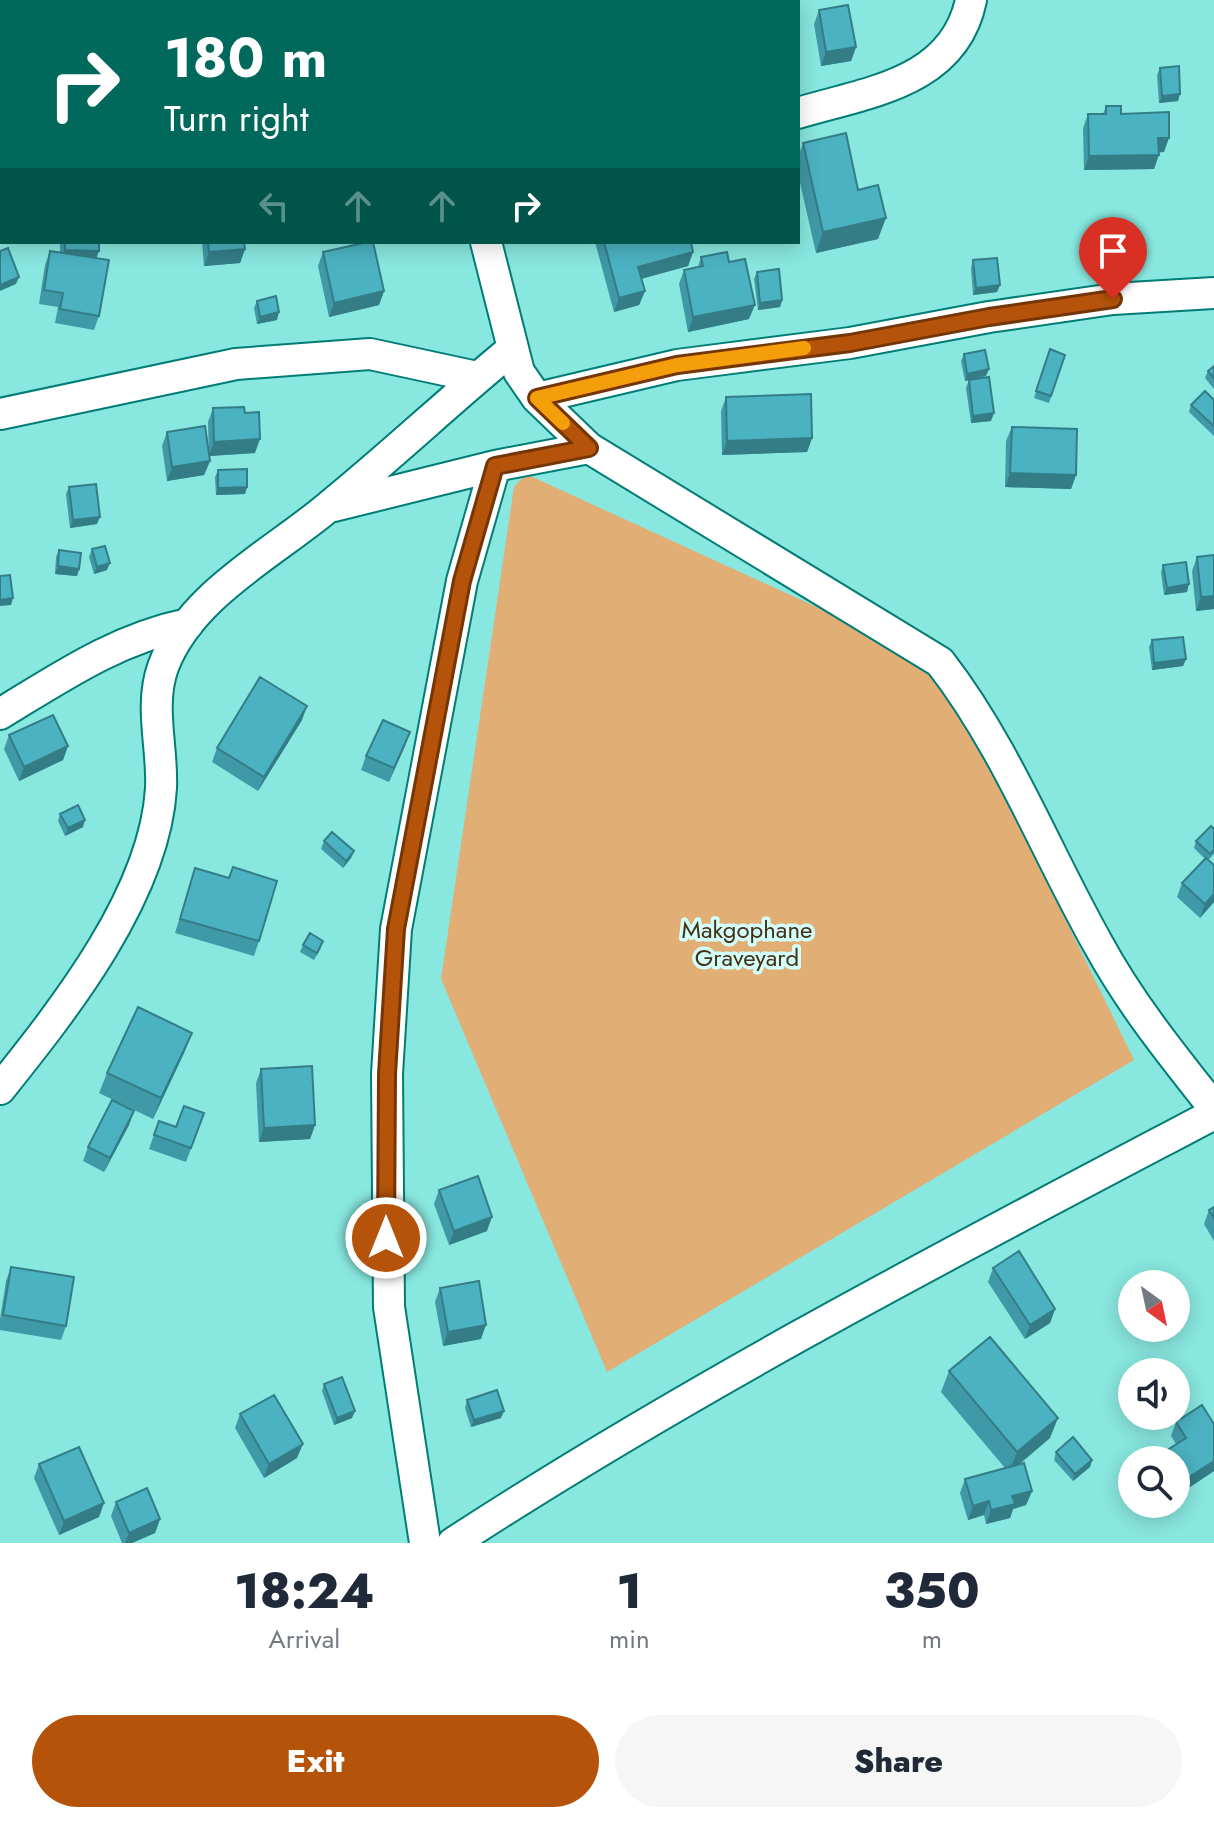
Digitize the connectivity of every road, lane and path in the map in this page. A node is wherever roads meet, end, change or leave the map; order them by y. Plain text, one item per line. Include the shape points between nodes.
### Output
1 (971, 0) edge
2 (800, 112) edge
3 (486, 244) edge
4 (1214, 293) edge
5 (511, 350) junction
6 (477, 377) junction
7 (537, 398) junction
8 (0, 414) edge
9 (589, 448) junction
10 (495, 466) junction
11 (328, 508) junction
12 (188, 624) junction
13 (0, 714) edge
14 (0, 1089) edge
15 (1214, 1108) edge
16 (1214, 1114) edge
17 (425, 1543) edge
18 (453, 1543) edge

1 - 2 street via 966,27 951,49 925,69 886,87
3 - 5 street
4 - 7 street via 1113,299 850,343 677,365
5 - 6 street
5 - 7 street
6 - 8 street via 370,354 236,364
6 - 11 street
7 - 9 street
9 - 10 street
9 - 15 street via 940,662 972,703 1098,945 1146,1021
10 - 11 street
10 - 17 street via 462,581 396,929 387,1074 389,1307
11 - 12 street via 227,586
12 - 13 street via 148,632 82,662
12 - 14 street via 163,667 156,706 161,788 133,896
16 - 18 street via 644,1422

